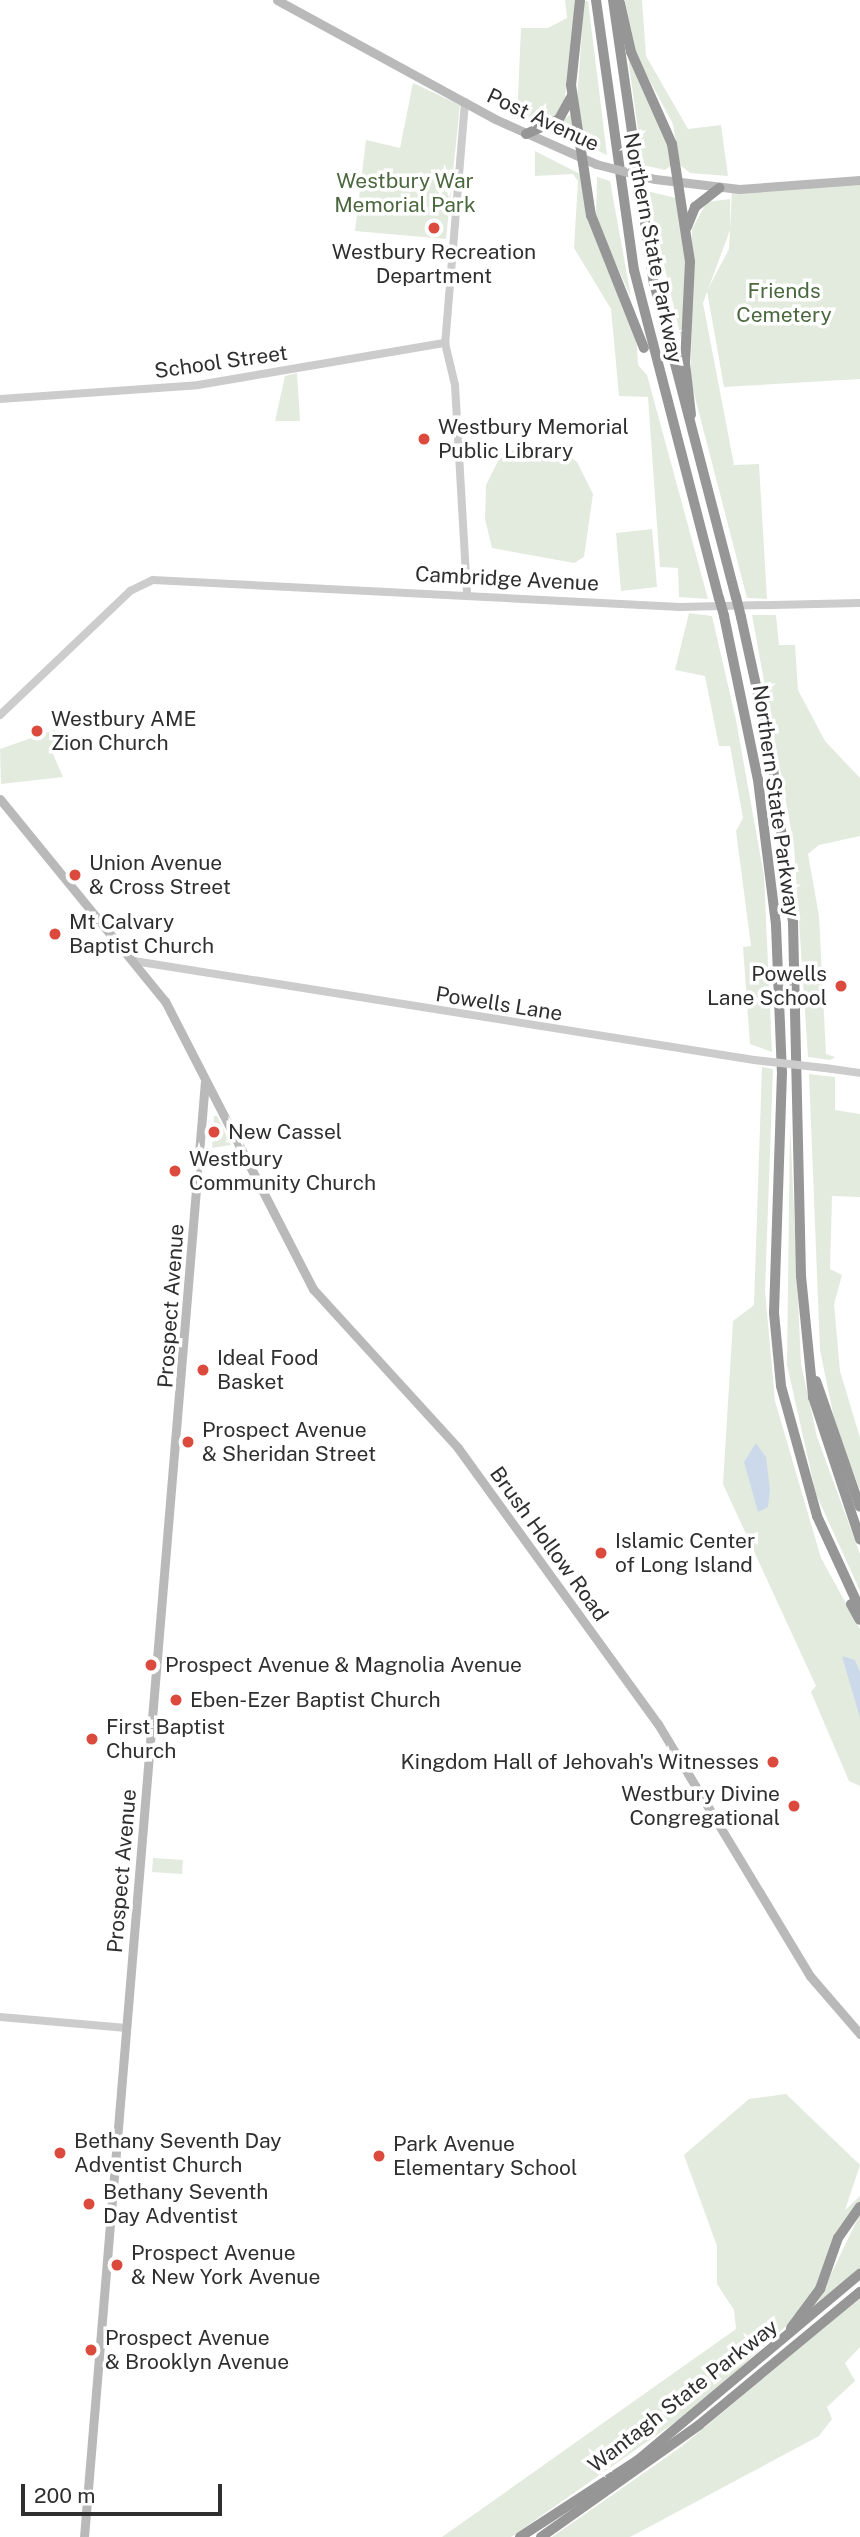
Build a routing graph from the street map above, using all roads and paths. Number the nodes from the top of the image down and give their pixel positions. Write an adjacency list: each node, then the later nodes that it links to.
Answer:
1 (277, 0): 7 (main road, Post Avenue)
2 (580, 0): 6 (highway)
3 (596, 0): 15 (highway, Northern State Parkway)
4 (613, 0): 17 (highway, Northern State Parkway)
5 (620, 0): 11 (highway)
6 (572, 93): 8 (highway); 9 (highway)
7 (465, 102): 8 (main road, Post Avenue); 14 (street)
8 (526, 134): 9 (main road, Post Avenue)
9 (582, 159): 11 (main road, Post Avenue, bridge); 15 (highway)
10 (860, 180): 12 (main road, Post Avenue)
11 (678, 184): 12 (main road, Post Avenue); 13 (highway)
12 (719, 188): 13 (highway)
13 (686, 230): 17 (highway)
14 (445, 343): 16 (street, School Street); 18 (street)
15 (661, 389): 26 (highway, Northern State Parkway, bridge)
16 (0, 399)
17 (695, 447): 25 (highway, Northern State Parkway, bridge)
18 (467, 594): 19 (street, Cambridge Avenue); 20 (street, Cambridge Avenue)
19 (860, 603)
20 (0, 715)
21 (0, 799): 22 (main road, Brush Hollow Road)
22 (134, 961): 23 (street, Powells Lane, bridge); 24 (main road, Brush Hollow Road)
23 (860, 1073)
24 (205, 1082): 32 (main road, Prospect Avenue); 33 (main road, Brush Hollow Road)
25 (807, 1348): 27 (highway); 28 (highway, Northern State Parkway)
26 (790, 1434): 29 (highway, Northern State Parkway); 30 (highway)
27 (860, 1507)
28 (860, 1539)
29 (860, 1609)
30 (860, 1620)
31 (0, 2017): 32 (street)
32 (127, 2028): 38 (main road, Prospect Avenue)
33 (860, 2034)
34 (860, 2207): 37 (highway)
35 (860, 2274): 37 (highway, Wantagh State Parkway)
36 (860, 2292): 40 (highway, Wantagh State Parkway)
37 (727, 2390): 39 (highway, Wantagh State Parkway)
38 (85, 2537)
39 (520, 2537)
40 (541, 2537)

